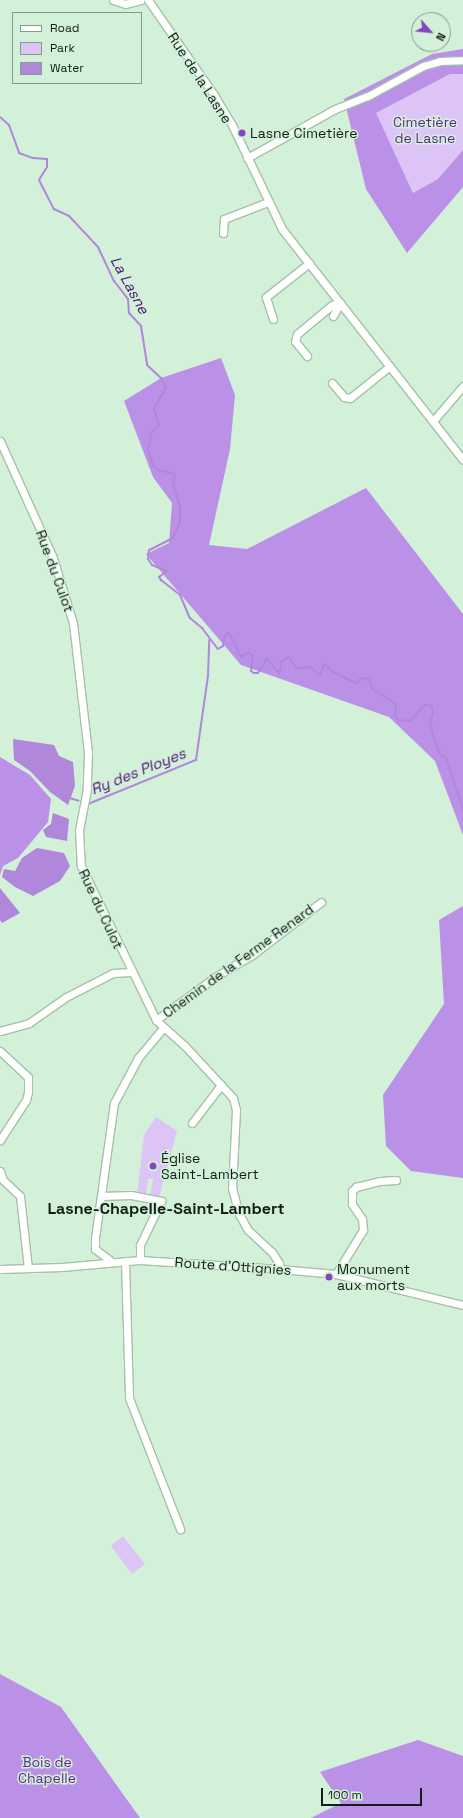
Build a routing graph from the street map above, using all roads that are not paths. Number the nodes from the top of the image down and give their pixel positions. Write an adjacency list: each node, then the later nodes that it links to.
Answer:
1 (113, 0): 2 (street)
2 (141, 0)
3 (148, 0): 5 (street, Rue de la Lasne)
4 (463, 60): 5 (street)
5 (247, 158): 6 (street, Rue de la Lasne)
6 (268, 202): 7 (street); 8 (street, Rue de la Lasne)
7 (223, 233)
8 (309, 263): 9 (street, Rue de la Lasne); 11 (street)
9 (340, 303): 10 (street); 12 (street); 13 (street, Rue de la Lasne)
10 (333, 316)
11 (273, 319)
12 (307, 356)
13 (390, 366): 14 (street); 16 (street, Rue de la Lasne)
14 (332, 383)
15 (463, 386): 16 (street)
16 (433, 421): 18 (street, Rue de la Lasne)
17 (0, 441): 20 (street, Rue du Culot)
18 (463, 460)
19 (321, 902): 21 (street, Chemin de la Ferme Renard)
20 (131, 972): 21 (street, Rue du Culot); 23 (street)
21 (156, 1020): 22 (street, Rue du Culot)
22 (163, 1028): 25 (street, Rue du Culot); 30 (street)
23 (0, 1031)
24 (0, 1051): 27 (street)
25 (221, 1085): 26 (street); 38 (street, Rue du Culot)
26 (192, 1123)
27 (0, 1140)
28 (0, 1171): 36 (street)
29 (396, 1180): 39 (street)
30 (101, 1196): 31 (street); 32 (street)
31 (95, 1249): 33 (street); 35 (street)
32 (140, 1260): 34 (street, Route d'Ottignies); 38 (street, Route d'Ottignies)
33 (111, 1261): 34 (street, Route d'Ottignies); 35 (street, Route d'Ottignies)
34 (125, 1261): 41 (street)
35 (94, 1264): 36 (street, Route d'Ottignies)
36 (28, 1268): 37 (street, Route d'Ottignies)
37 (0, 1269)
38 (280, 1269): 39 (street, Route d'Ottignies)
39 (336, 1274): 40 (street, Route d'Ottignies)
40 (463, 1306)
41 (180, 1529)

